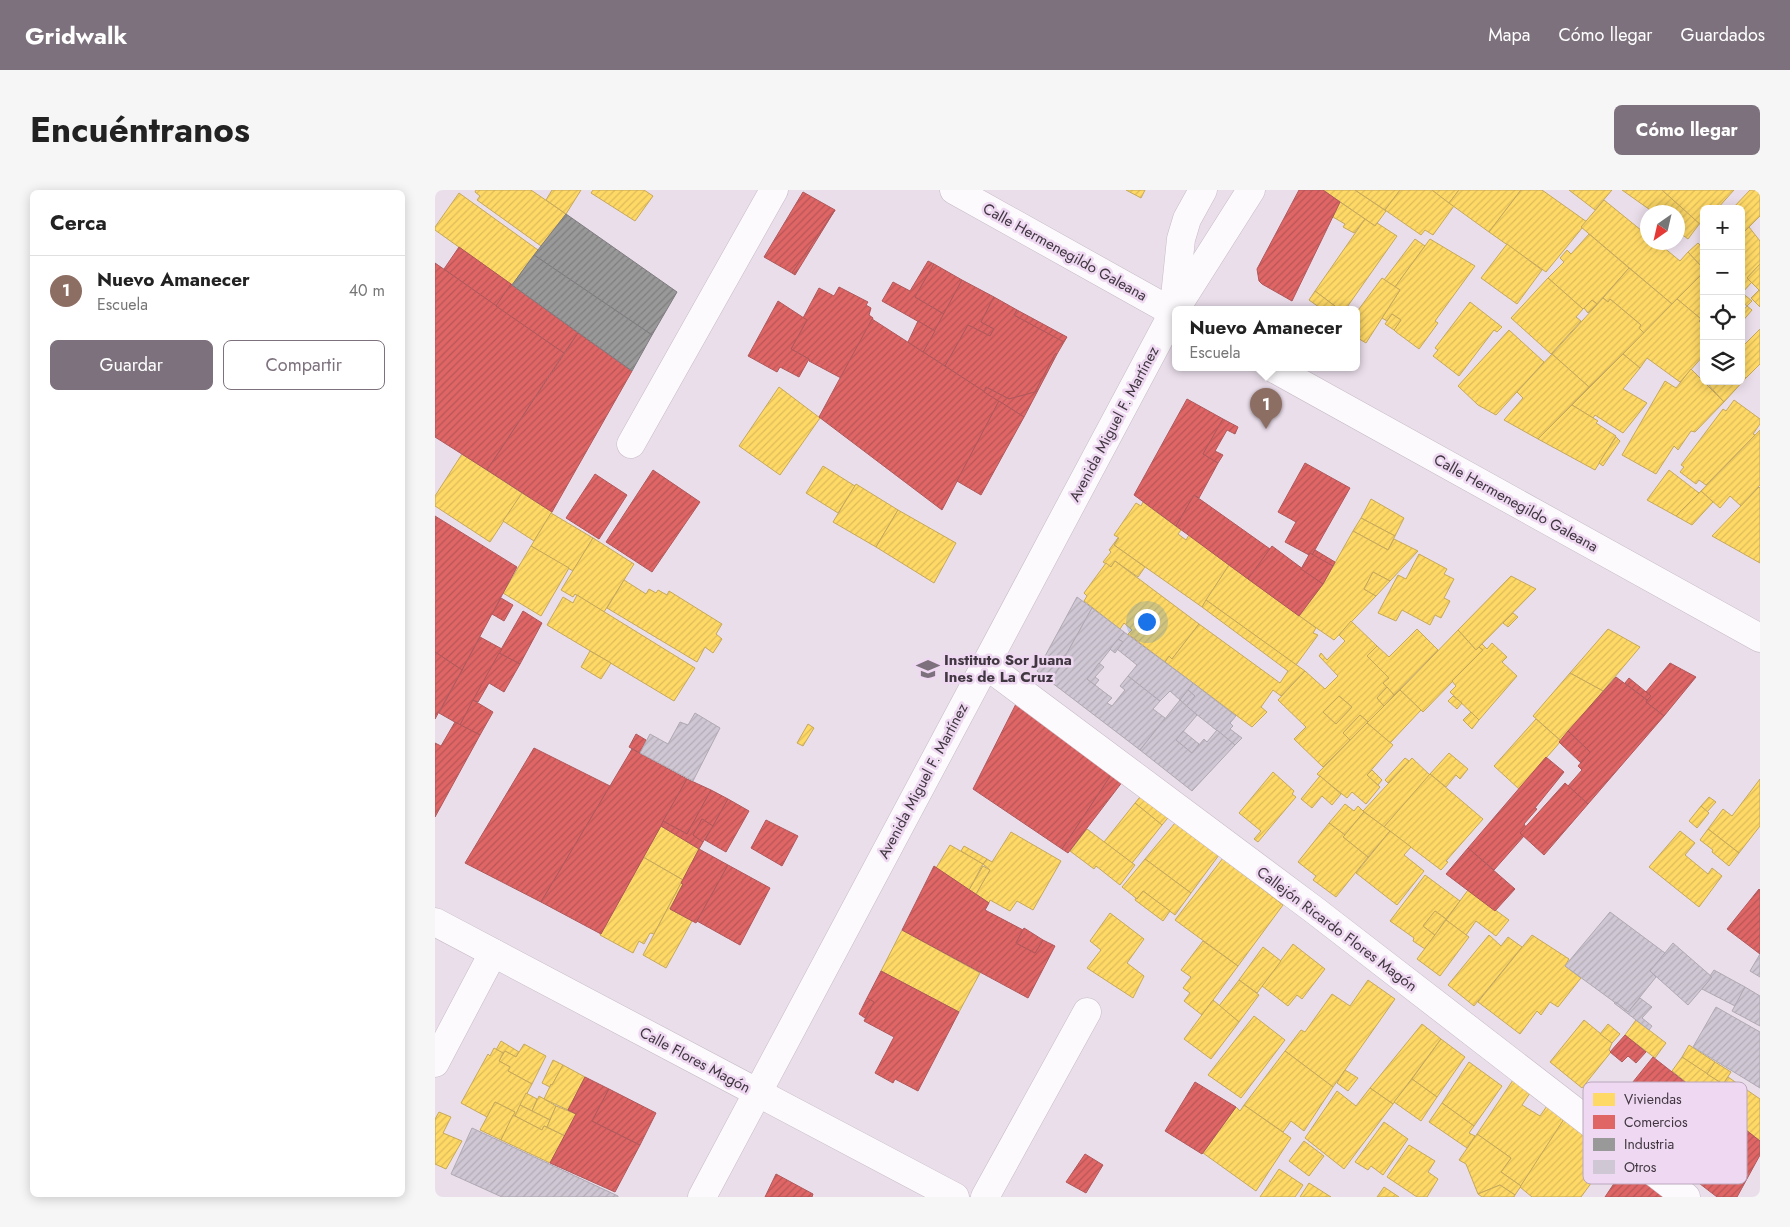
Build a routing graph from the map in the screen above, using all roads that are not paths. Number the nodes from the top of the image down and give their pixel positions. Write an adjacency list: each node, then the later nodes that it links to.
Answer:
1 (774, 190): 10 (street)
2 (954, 190): 7 (street, Calle Hermenegildo Galeana)
3 (1203, 190): 5 (street, Avenida Miguel F. Martínez)
4 (1251, 190): 6 (street, Avenida Miguel F. Martínez)
5 (1176, 306)
6 (1179, 306)
7 (1172, 311)
8 (1172, 319): 12 (street, Avenida Miguel F. Martínez)
9 (1278, 371): 11 (street, Calle Hermenegildo Galeana)
10 (631, 444)
11 (1760, 638)
12 (986, 665): 17 (street, Avenida Miguel F. Martínez); 18 (street, Callejón Ricardo Flores Magón)
13 (435, 922): 14 (street, Calle Flores Magón)
14 (493, 953): 16 (street); 17 (street, Calle Flores Magón)
15 (1087, 1012): 22 (street)
16 (435, 1063)
17 (757, 1093): 20 (street, Avenida Miguel F. Martínez); 21 (street, Calle Flores Magón)
18 (1583, 1117)
19 (1669, 1184): 23 (street, Callejón Ricardo Flores Magón)
20 (702, 1197)
21 (955, 1197)
22 (985, 1197)
23 (1686, 1197)

